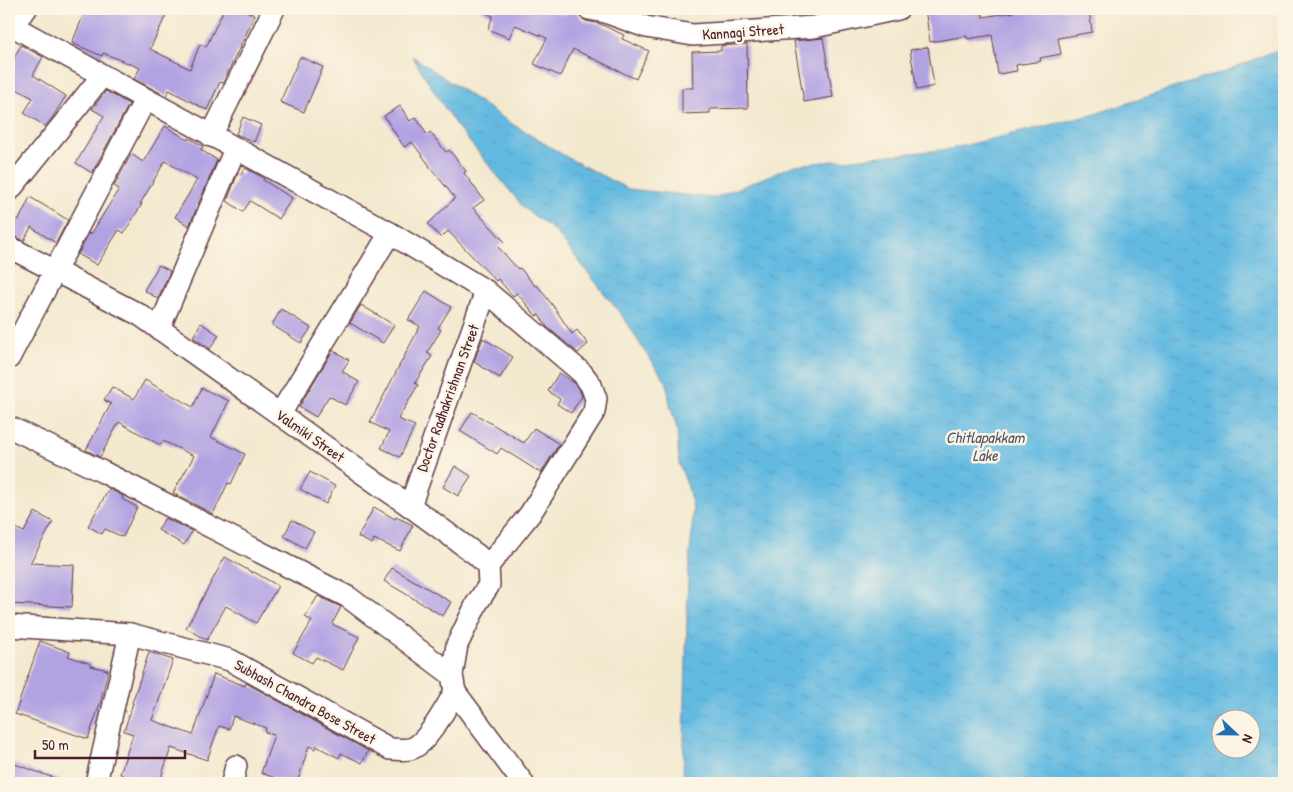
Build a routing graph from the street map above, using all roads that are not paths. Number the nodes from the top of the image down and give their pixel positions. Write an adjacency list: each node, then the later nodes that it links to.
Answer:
1 (26, 9): 5 (street)
2 (274, 9): 8 (street)
3 (898, 9): 4 (street, Kannagi Street)
4 (601, 10)
5 (9, 25): 6 (street)
6 (102, 76): 7 (street); 10 (street)
7 (145, 100): 8 (street); 13 (street)
8 (211, 136): 9 (street)
9 (236, 149): 11 (street); 15 (street)
10 (9, 191)
11 (390, 234): 14 (street); 17 (street)
12 (9, 247): 13 (street, Valmiki Street)
13 (55, 271): 15 (street, Valmiki Street); 16 (street)
14 (486, 291): 19 (street, Doctor Radhakrishnan Street); 20 (street)
15 (159, 329): 17 (street, Valmiki Street)
16 (9, 358)
17 (280, 414): 19 (street, Valmiki Street)
18 (9, 427): 23 (street)
19 (410, 506): 20 (street, Valmiki Street)
20 (488, 566): 23 (street)
21 (9, 626): 22 (street, Subhash Chandra Bose Street)
22 (130, 634): 23 (street, Subhash Chandra Bose Street); 24 (street)
23 (454, 684): 25 (street)
24 (96, 783)
25 (523, 783)

